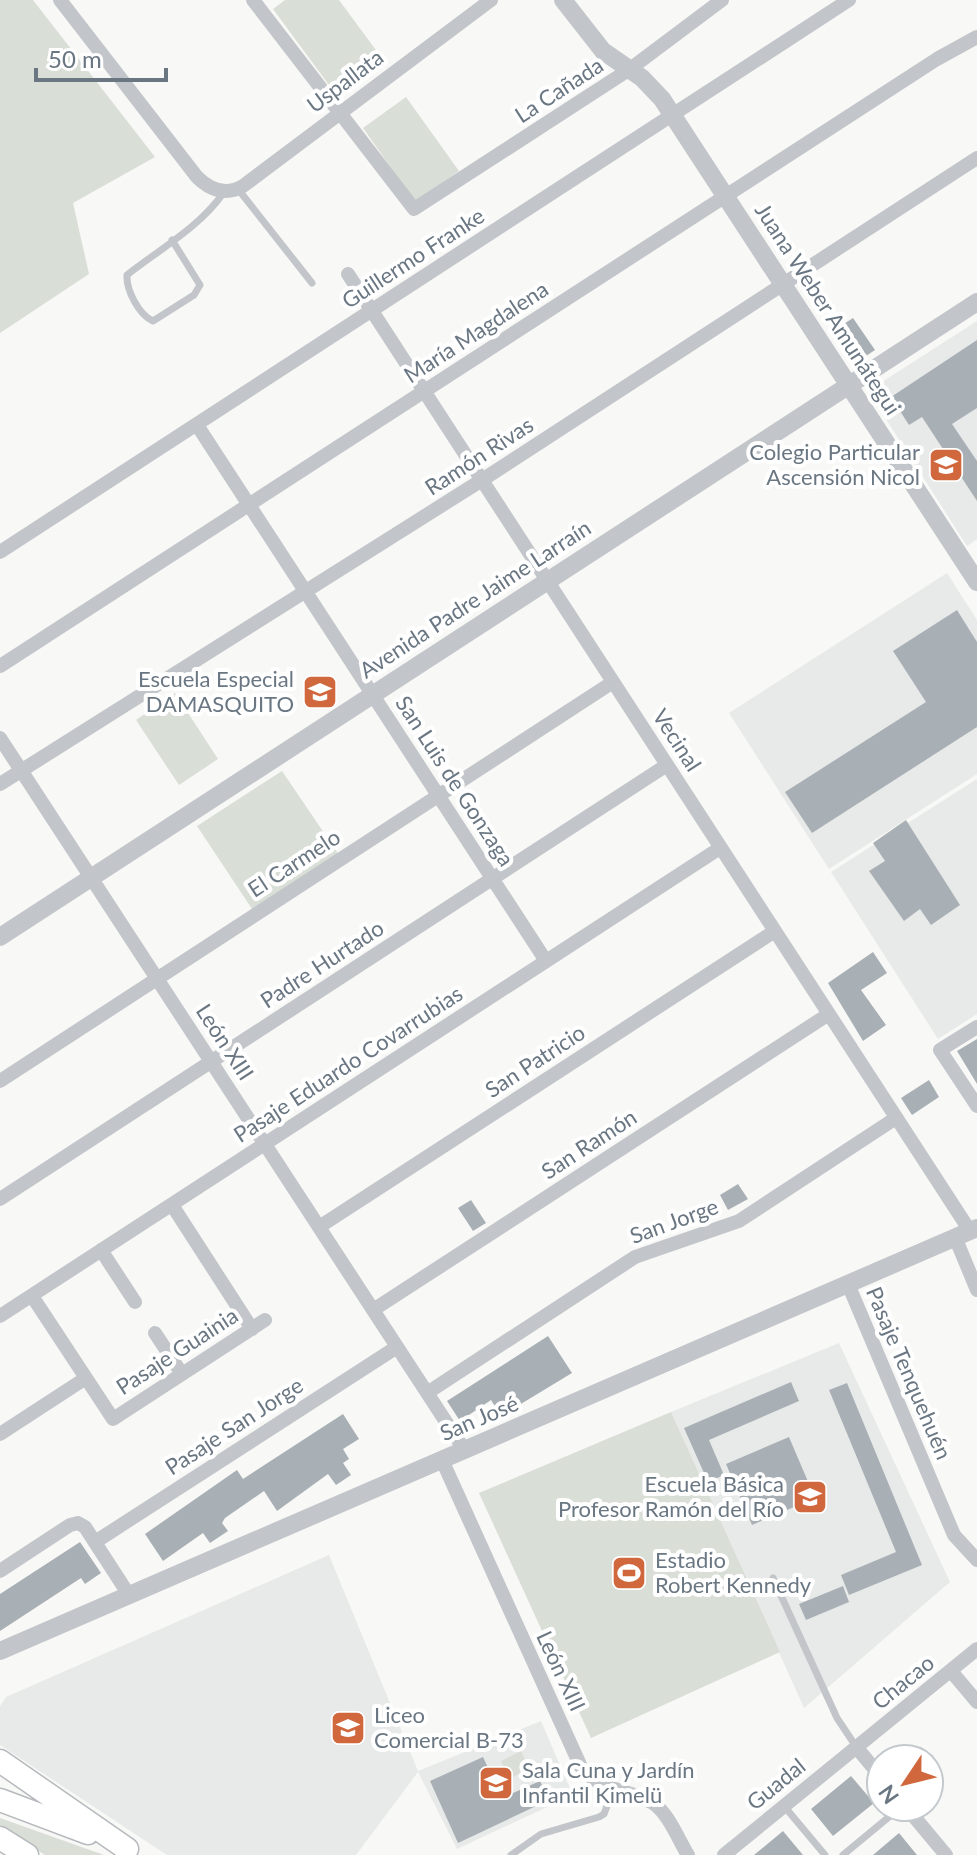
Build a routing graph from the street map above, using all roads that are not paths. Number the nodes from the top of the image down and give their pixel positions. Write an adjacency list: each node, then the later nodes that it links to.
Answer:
1 (60, 0): 12 (street)
2 (491, 0): 9 (street, Uspallata)
3 (563, 0): 8 (street, Juana Weber Amunátegui)
4 (722, 0): 8 (street, La Cañada)
5 (849, 0): 10 (street, Guillermo Franke)
6 (256, 1): 9 (street)
7 (977, 37): 13 (street, María Magdalena)
8 (630, 69): 9 (street, La Cañada); 10 (street, Juana Weber Amunátegui)
9 (339, 112): 12 (street, Uspallata)
10 (672, 115): 13 (street, Juana Weber Amunátegui); 19 (street, Guillermo Franke)
11 (977, 158): 17 (street, Ramón Rivas)
12 (231, 190): 14 (lane); 16 (lane)
13 (725, 196): 17 (street, Juana Weber Amunátegui); 21 (street, María Magdalena)
14 (172, 240): 14 (lane)
15 (348, 274): 19 (street, Vecinal)
16 (312, 283)
17 (783, 284): 20 (street, Juana Weber Amunátegui); 23 (street, Ramón Rivas)
18 (977, 302): 20 (street, Avenida Padre Jaime Larraín)
19 (372, 311): 21 (street, Vecinal); 22 (street, Guillermo Franke)
20 (848, 385): 26 (street, Avenida Padre Jaime Larraín); 27 (street, Juana Weber Amunátegui)
21 (424, 391): 23 (street, Vecinal); 24 (street, María Magdalena)
22 (197, 425): 24 (street, San Luis de Gonzaga); 25 (street, Guillermo Franke)
23 (482, 480): 26 (street, Vecinal); 28 (street, Ramón Rivas)
24 (249, 505): 28 (street, San Luis de Gonzaga); 29 (street, María Magdalena)
25 (0, 552)
26 (547, 581): 30 (street, Vecinal); 31 (street, Avenida Padre Jaime Larraín)
27 (977, 582)
28 (305, 592): 31 (street, San Luis de Gonzaga); 34 (street, Ramón Rivas)
29 (0, 666)
30 (613, 682): 33 (street, Vecinal); 36 (street, El Carmelo)
31 (372, 694): 36 (street, San Luis de Gonzaga); 38 (street, Avenida Padre Jaime Larraín)
32 (0, 738): 34 (street, León XIII)
33 (667, 765): 37 (street, Vecinal); 39 (street, Padre Hurtado)
34 (21, 770): 35 (street, Ramón Rivas); 38 (street, León XIII)
35 (0, 784)
36 (438, 796): 39 (street, San Luis de Gonzaga); 43 (street, El Carmelo)
37 (720, 848): 40 (street, Vecinal); 42 (street, Pasaje Eduardo Covarrubias)
38 (91, 877): 41 (street, Avenida Padre Jaime Larraín); 43 (street, León XIII)
39 (493, 879): 42 (street, San Luis de Gonzaga); 46 (street, Padre Hurtado)
40 (775, 931): 44 (street, Vecinal); 53 (street, San Patricio)
41 (0, 937)
42 (546, 961): 50 (street, Pasaje Eduardo Covarrubias)
43 (157, 979): 46 (street, León XIII); 47 (street, El Carmelo)
44 (829, 1014): 49 (street, Vecinal); 60 (street, San Ramón)
45 (977, 1027): 48 (street)
46 (211, 1062): 50 (street, León XIII); 51 (street, Padre Hurtado)
47 (0, 1081)
48 (977, 1106)
49 (896, 1118): 54 (street, Vecinal); 68 (street, San Jorge)
50 (265, 1144): 52 (street, Pasaje Eduardo Covarrubias); 53 (street, León XIII)
51 (0, 1199)
52 (172, 1205): 55 (street, Pasaje Eduardo Covarrubias); 63 (street)
53 (319, 1227): 60 (street, León XIII)
54 (967, 1232): 56 (street, San José); 57 (street, Vecinal)
55 (101, 1250): 58 (street, Pasaje Eduardo Covarrubias); 59 (street)
56 (848, 1284): 70 (street, San José); 73 (street, Pasaje Tenquehuén)
57 (977, 1290)
58 (32, 1296): 61 (street, Pasaje Eduardo Covarrubias); 67 (street)
59 (135, 1302)
60 (373, 1310): 65 (street, León XIII)
61 (0, 1316)
62 (265, 1320): 63 (street, Pasaje Guainia)
63 (252, 1329): 66 (street, Pasaje Guainia)
64 (155, 1333): 66 (street)
65 (397, 1347): 68 (street, León XIII); 72 (street, Pasaje San Jorge)
66 (182, 1374): 67 (street, Pasaje Guainia)
67 (86, 1378): 69 (street)
68 (427, 1393): 70 (street, León XIII)
69 (0, 1434)
70 (465, 1451): 71 (street, San José)
71 (442, 1460): 76 (street, San José); 85 (street, León XIII)
72 (95, 1542): 74 (street); 76 (street)
73 (973, 1554)
74 (0, 1571)
75 (773, 1578): 81 (lane)
76 (129, 1595): 78 (street, San José)
77 (977, 1649): 79 (street, Chacao)
78 (0, 1651)
79 (951, 1671): 80 (street); 81 (street, Chacao)
80 (977, 1702)
81 (857, 1748): 82 (street); 87 (street, Guadal)
82 (865, 1758)
83 (0, 1761): 84 (main road)
84 (33, 1783): 86 (lane); 91 (main road)
85 (613, 1790): 93 (lane); 94 (street, León XIII)
86 (10, 1804): 91 (main road)
87 (784, 1806): 95 (street, Guadal); 96 (lane)
88 (884, 1823): 97 (lane)
89 (918, 1823): 98 (street)
90 (0, 1838): 92 (main road)
91 (132, 1852)
92 (16, 1853)
93 (511, 1855)
94 (688, 1855)
95 (724, 1855)
96 (825, 1855)
97 (843, 1855)
98 (946, 1855)

